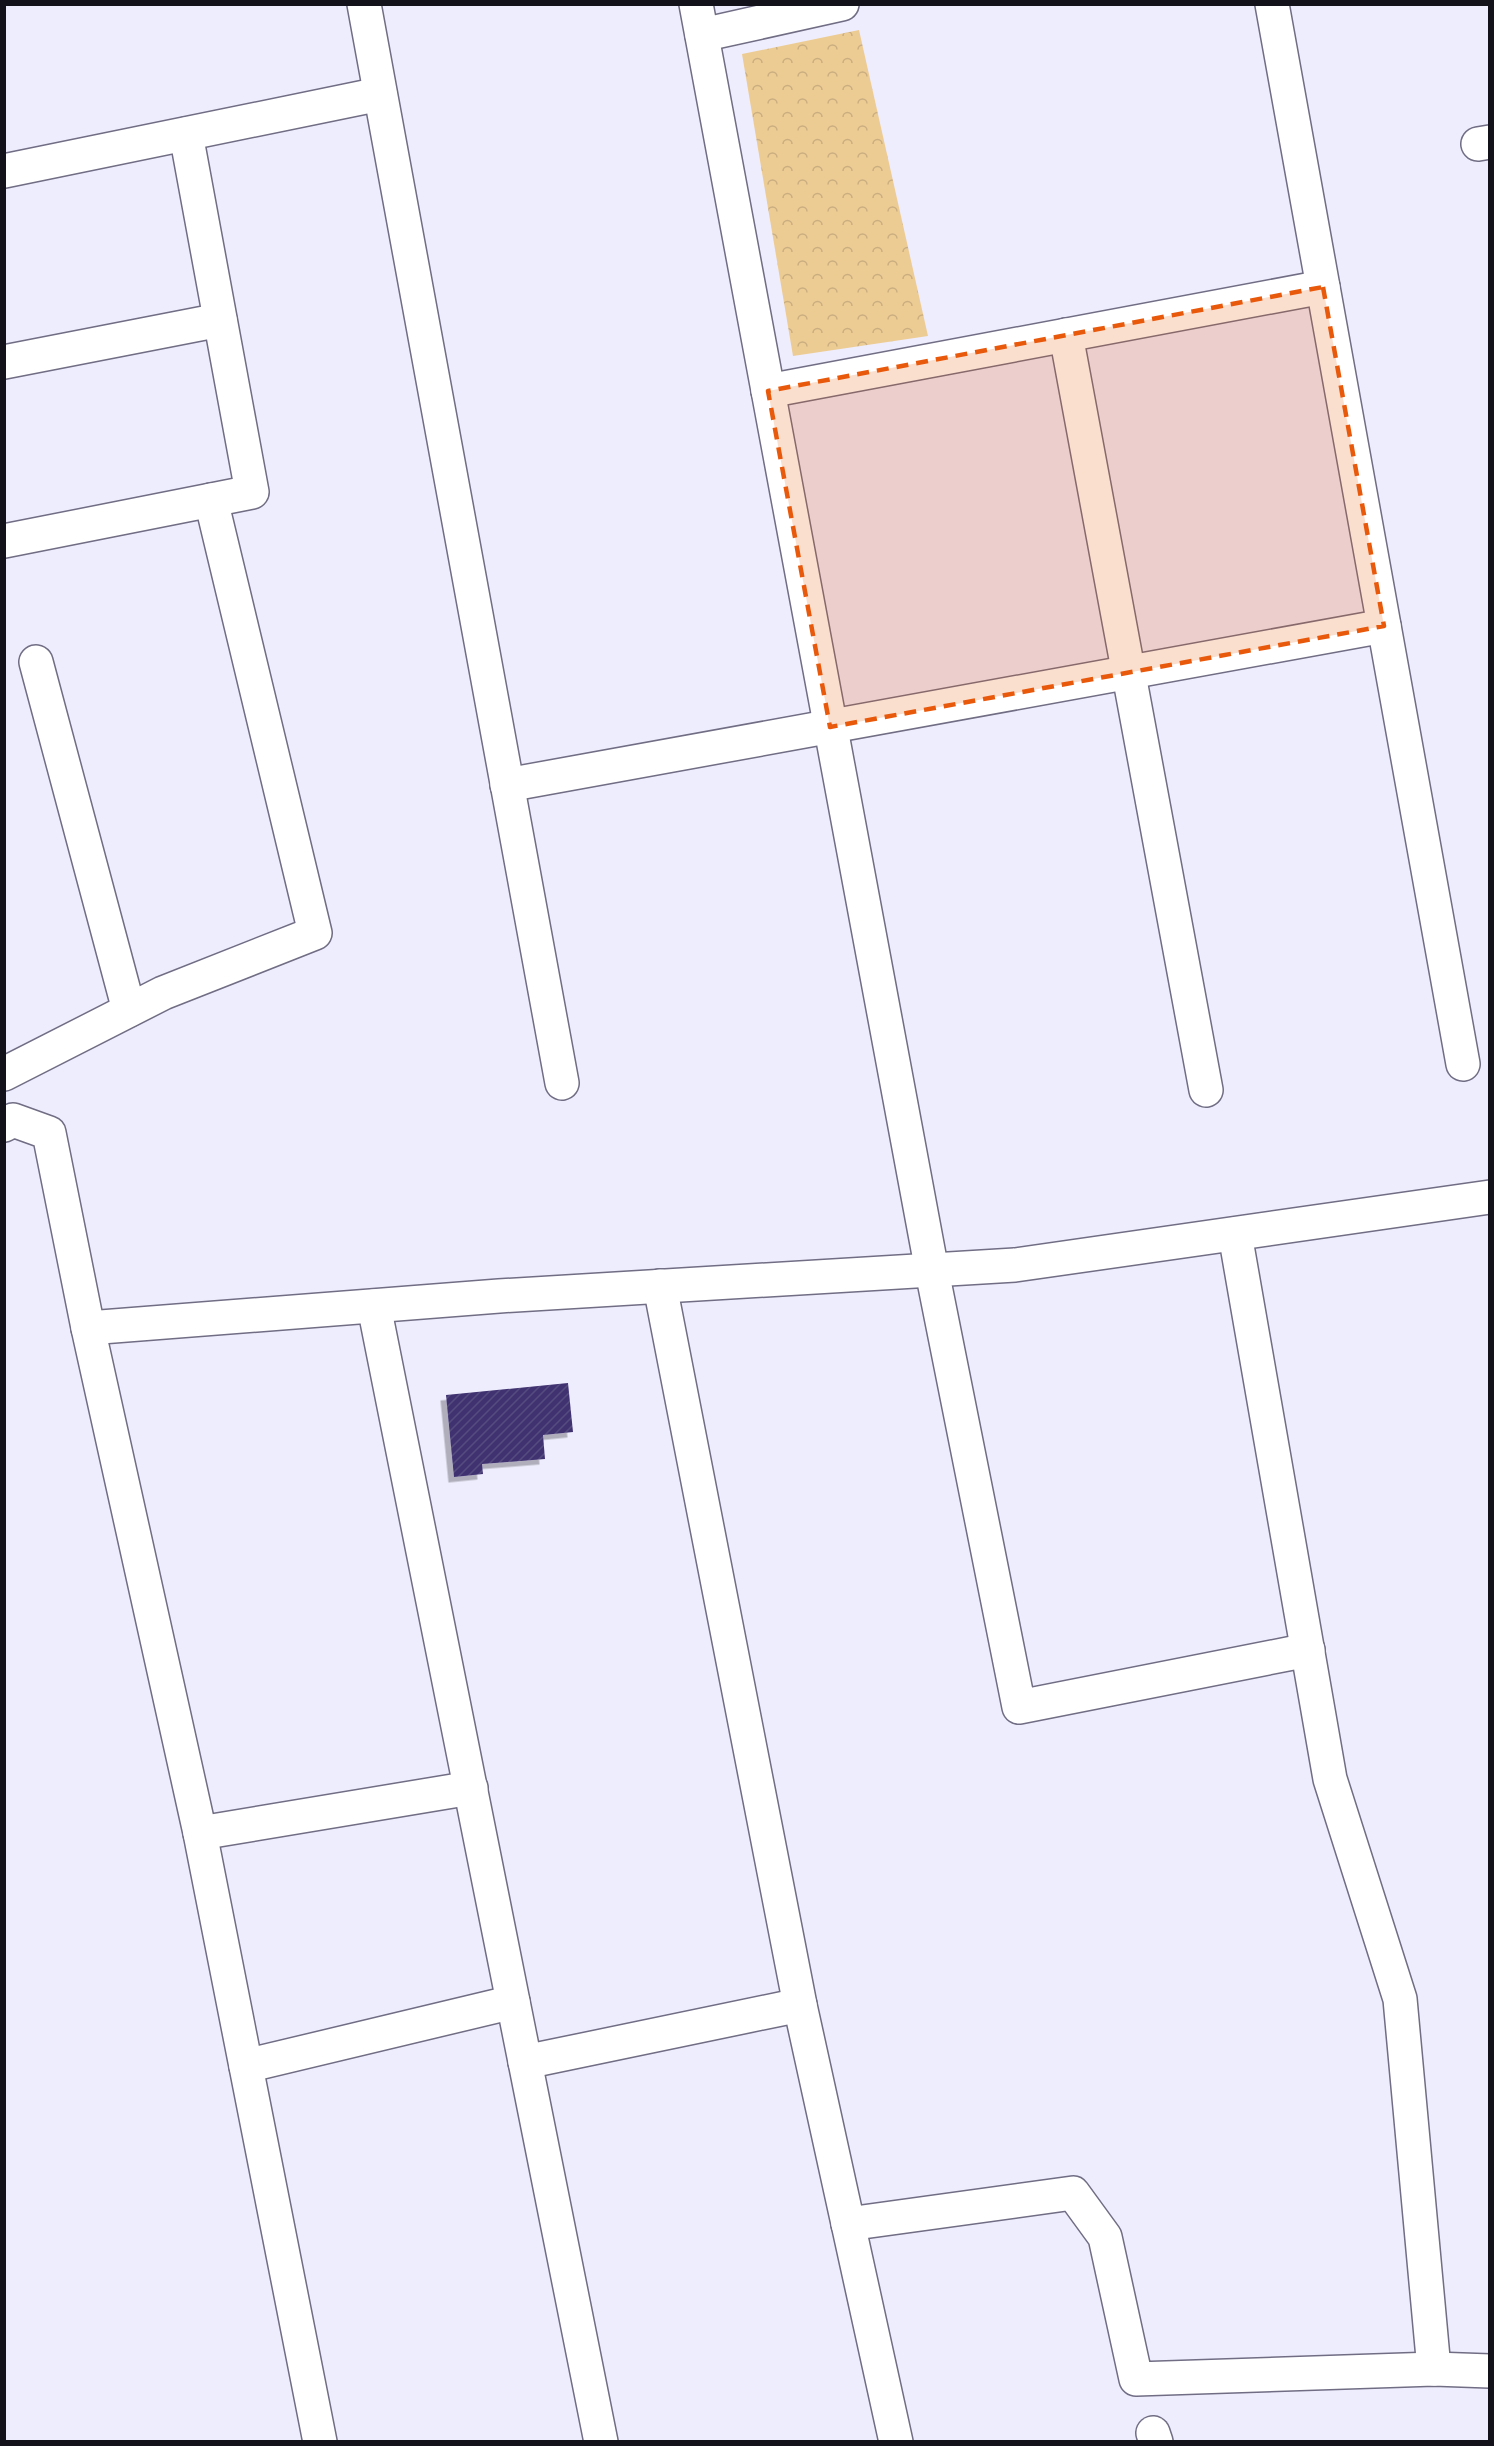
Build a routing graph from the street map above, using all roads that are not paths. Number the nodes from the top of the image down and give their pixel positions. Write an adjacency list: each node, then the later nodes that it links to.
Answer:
1 (364, 4): 5 (street)
2 (842, 4): 4 (street)
3 (1272, 4): 8 (street)
4 (699, 20): 12 (street)
5 (380, 94): 6 (street); 19 (street)
6 (186, 134): 7 (street); 9 (street)
7 (4, 171)
8 (1323, 287): 10 (street); 15 (street)
9 (220, 320): 11 (street); 13 (street)
10 (1066, 335): 12 (street); 17 (street)
11 (4, 362)
12 (768, 391): 18 (street)
13 (211, 500): 14 (street); 20 (street)
14 (4, 541)
15 (1384, 626): 17 (street); 21 (street)
16 (36, 662): 20 (street)
17 (1129, 673): 18 (street); 24 (street)
18 (830, 727): 19 (street); 28 (street)
19 (507, 785): 23 (street)
20 (129, 1010): 22 (street)
21 (1463, 1064)
22 (4, 1074)
23 (562, 1083)
24 (1206, 1090)
25 (4, 1125): 31 (street)
26 (1490, 1197): 27 (street)
27 (1234, 1234): 28 (street); 32 (street)
28 (932, 1270): 29 (street); 32 (street)
29 (660, 1286): 30 (street); 36 (street)
30 (374, 1306): 31 (street); 33 (street)
31 (88, 1328): 34 (street)
32 (1308, 1650): 40 (street)
33 (471, 1788): 34 (street); 35 (street)
34 (200, 1833): 38 (street)
35 (513, 2001): 37 (street); 38 (street)
36 (800, 2005): 37 (street); 39 (street)
37 (525, 2062): 43 (street)
38 (246, 2066): 42 (street)
39 (848, 2224): 40 (street); 44 (street)
40 (1434, 2369): 41 (street)
41 (1490, 2371)
42 (320, 2442)
43 (601, 2442)
44 (896, 2442)

